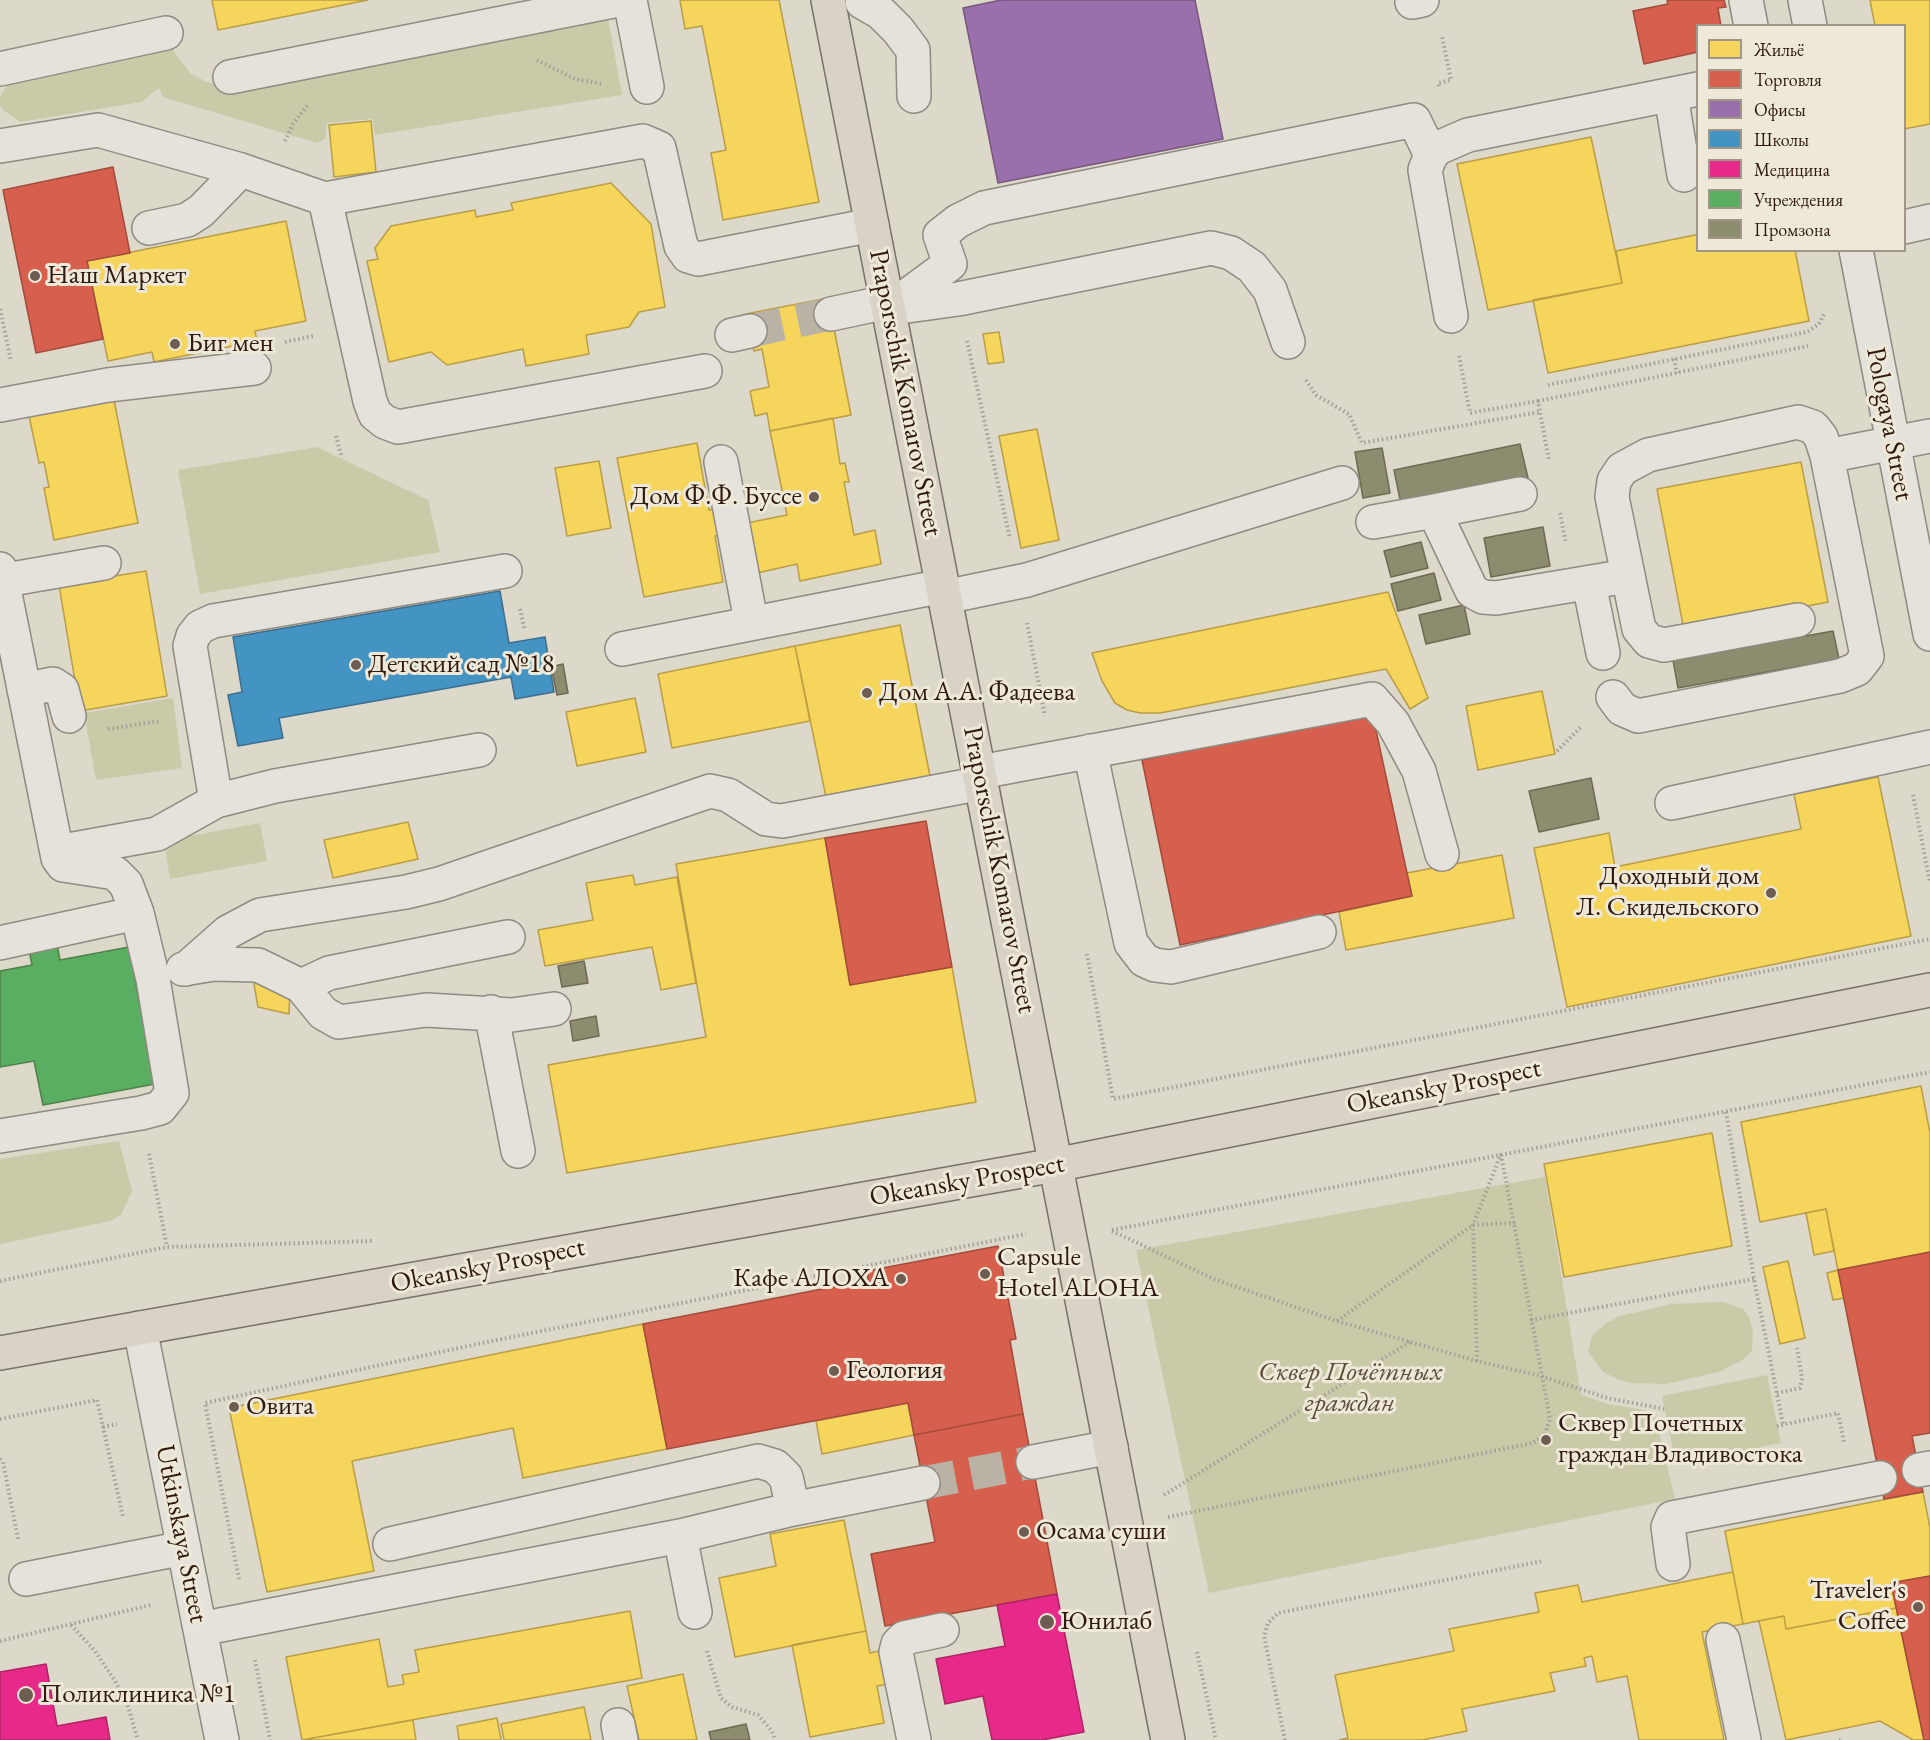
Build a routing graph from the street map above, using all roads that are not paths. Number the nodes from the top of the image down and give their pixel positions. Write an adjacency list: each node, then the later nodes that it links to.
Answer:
1 (618, 0): 11 (street)
2 (630, 0): 12 (street)
3 (1746, 0): 7 (street)
4 (1805, 0): 8 (street)
5 (863, 1): 6 (street); 14 (street)
6 (829, 4): 21 (main road, Praporschik Komarov Street)
7 (1751, 24)
8 (1810, 24)
9 (166, 33): 10 (street)
10 (0, 69)
11 (230, 77)
12 (647, 87)
13 (1684, 92): 16 (street); 18 (street)
14 (914, 96)
15 (0, 146): 17 (street)
16 (1431, 154): 25 (street); 27 (street)
17 (241, 170): 19 (street); 23 (street)
18 (1684, 175)
19 (325, 199): 21 (street); 30 (street)
20 (1930, 222): 22 (street)
21 (872, 225): 25 (main road, Praporschik Komarov Street)
22 (1906, 226)
23 (149, 228)
24 (1856, 252): 33 (street, Pologaya Street)
25 (888, 306): 26 (street); 28 (street); 45 (main road, Praporschik Komarov Street)
26 (831, 314)
27 (1451, 316)
28 (1288, 342)
29 (254, 368): 31 (street)
30 (705, 371)
31 (0, 405)
32 (1930, 436): 33 (street)
33 (1893, 444): 34 (street); 48 (street, Pologaya Street)
34 (1827, 456): 43 (street); 52 (street)
35 (721, 462): 47 (street)
36 (1342, 483): 45 (street)
37 (1520, 494): 38 (street)
38 (1434, 511): 39 (street); 44 (street)
39 (1373, 522)
40 (103, 555): 42 (street)
41 (505, 571): 58 (street)
42 (1, 573): 51 (street)
43 (1627, 576): 44 (street); 46 (street)
44 (1589, 583): 50 (street)
45 (944, 592): 47 (street); 57 (main road, Praporschik Komarov Street)
46 (1798, 620)
47 (751, 621): 49 (street)
48 (1930, 634)
49 (622, 648)
50 (1603, 653)
51 (24, 690): 53 (street); 61 (street)
52 (1613, 697)
53 (69, 716)
54 (1930, 747): 59 (street)
55 (479, 750): 58 (street)
56 (1090, 751): 57 (street); 60 (street); 63 (street)
57 (981, 778): 66 (street); 74 (main road, Praporschik Komarov Street)
58 (216, 801): 61 (street)
59 (1672, 803)
60 (1442, 854)
61 (57, 855): 62 (street)
62 (137, 913): 65 (street); 67 (street)
63 (1319, 932)
64 (508, 937): 68 (street)
65 (0, 943)
66 (186, 969): 67 (street); 68 (street)
67 (153, 979): 72 (street)
68 (301, 986): 71 (street)
69 (1930, 990): 74 (main road, Okeansky Prospect)
70 (554, 1009): 71 (street)
71 (490, 1012): 73 (street)
72 (0, 1136)
73 (518, 1151)
74 (1055, 1165): 75 (main road, Okeansky Prospect); 77 (main road, Praporschik Komarov Street)
75 (140, 1329): 76 (main road, Okeansky Prospect); 84 (street, Utkinskaya Street)
76 (0, 1353)
77 (1111, 1448): 78 (street); 93 (main road, Praporschik Komarov Street)
78 (1033, 1462)
79 (1880, 1478): 85 (street)
80 (923, 1483): 81 (street)
81 (793, 1509): 82 (street); 83 (street)
82 (680, 1536): 87 (street); 88 (street)
83 (390, 1544)
84 (184, 1548): 86 (street); 88 (street, Utkinskaya Street)
85 (1673, 1564)
86 (26, 1579)
87 (696, 1612)
88 (200, 1629): 91 (street, Utkinskaya Street)
89 (942, 1630): 92 (street)
90 (1723, 1640): 94 (street)
91 (222, 1740)
92 (914, 1740)
93 (1168, 1740)
94 (1744, 1740)

